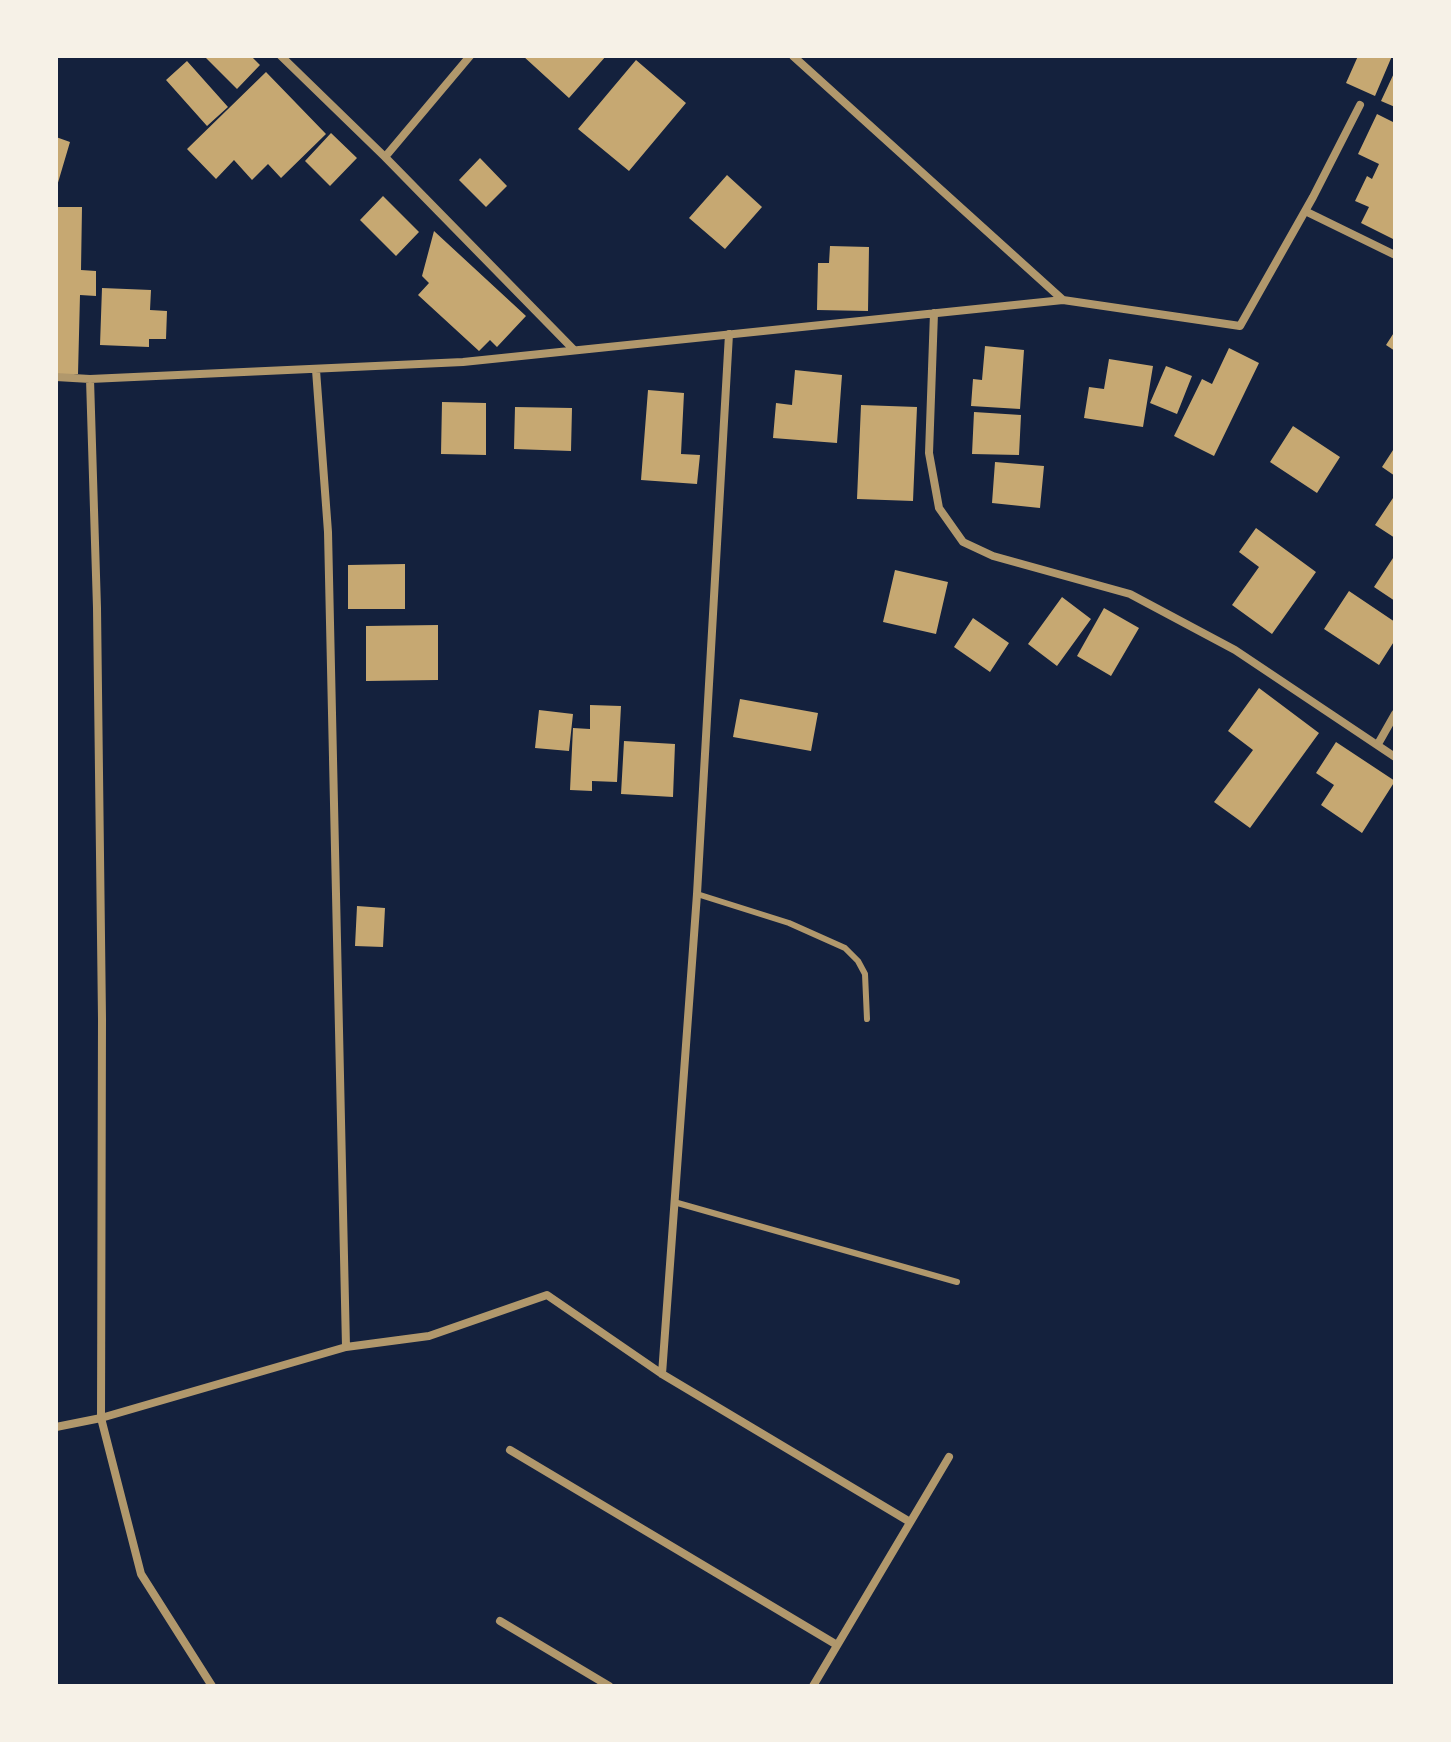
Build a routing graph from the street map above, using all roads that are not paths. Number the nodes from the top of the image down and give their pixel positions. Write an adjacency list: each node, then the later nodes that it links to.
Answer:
1 (281, 56): 5 (street)
2 (470, 56): 5 (street)
3 (793, 56): 8 (street)
4 (1360, 105): 6 (street)
5 (385, 157): 11 (street)
6 (1305, 211): 7 (street); 8 (street)
7 (1395, 255)
8 (1063, 300): 9 (street)
9 (934, 313): 10 (street); 16 (street)
10 (729, 334): 11 (street); 18 (street)
11 (574, 350): 12 (street)
12 (316, 370): 14 (street); 22 (street)
13 (56, 377): 14 (street)
14 (90, 379): 24 (street)
15 (1395, 714): 16 (street)
16 (1378, 744): 17 (street)
17 (1395, 757)
18 (697, 894): 19 (lane); 20 (street)
19 (867, 1019)
20 (674, 1202): 21 (lane); 23 (street)
21 (957, 1282)
22 (346, 1347): 23 (street); 24 (street)
23 (662, 1374): 28 (street)
24 (101, 1418): 25 (street); 31 (street)
25 (56, 1427)
26 (510, 1450): 30 (street)
27 (949, 1457): 28 (street)
28 (910, 1522): 30 (street)
29 (500, 1621): 32 (street)
30 (837, 1645): 33 (street)
31 (212, 1686)
32 (609, 1686)
33 (813, 1686)

